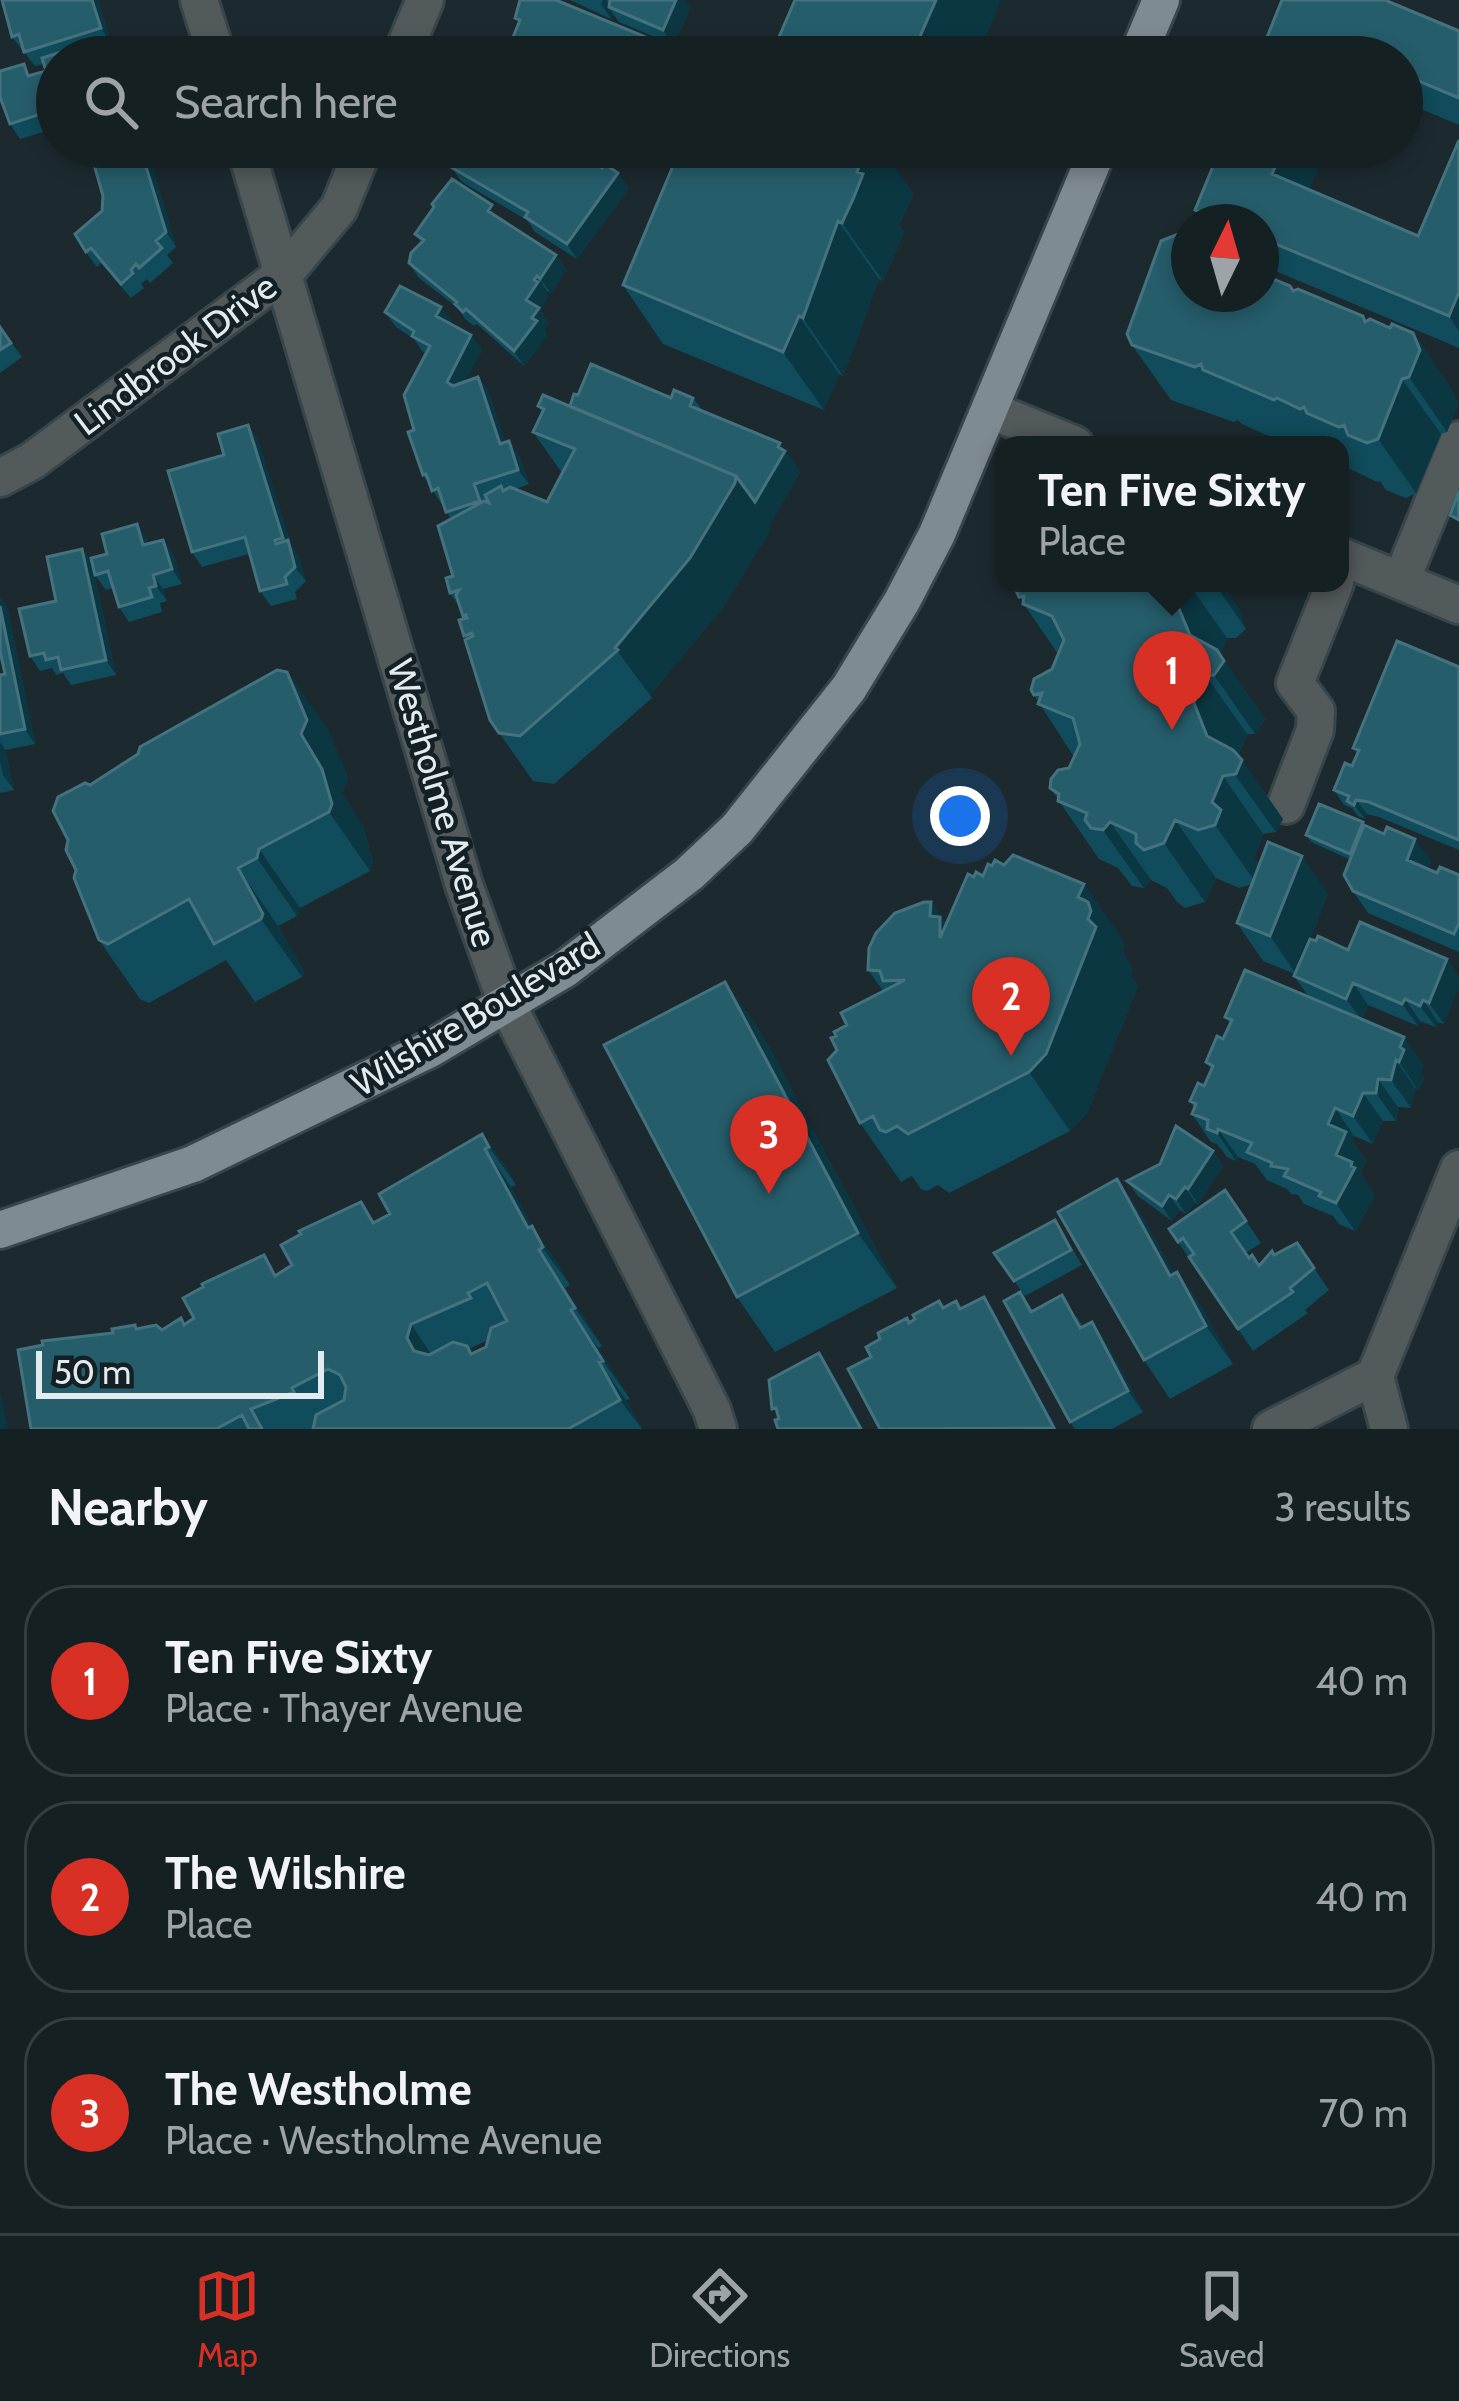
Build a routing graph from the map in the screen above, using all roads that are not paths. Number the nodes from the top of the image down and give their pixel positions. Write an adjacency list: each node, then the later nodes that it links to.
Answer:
1 (199, 0): 4 (street)
2 (425, 0): 5 (street)
3 (1161, 0): 6 (main road)
4 (210, 36)
5 (410, 36)
6 (1146, 36)
7 (252, 168): 10 (street, Westholme Avenue)
8 (355, 168): 10 (street, Lindbrook Drive)
9 (1090, 168): 11 (main road, Wilshire Boulevard)
10 (285, 273): 14 (street, Lindbrook Drive); 20 (street, Westholme Avenue)
11 (990, 410): 12 (street); 20 (main road, Wilshire Boulevard)
12 (1053, 436)
13 (1459, 440): 16 (street)
14 (0, 478)
15 (1349, 569): 16 (street)
16 (1401, 581): 18 (street)
17 (1330, 592): 19 (street)
18 (1459, 605)
19 (1286, 805)
20 (507, 1004): 22 (main road, Wilshire Boulevard); 24 (street, Westholme Avenue)
21 (1459, 1168): 23 (street)
22 (0, 1230)
23 (1376, 1376): 25 (street); 26 (street)
24 (718, 1429)
25 (1271, 1429)
26 (1389, 1429)

